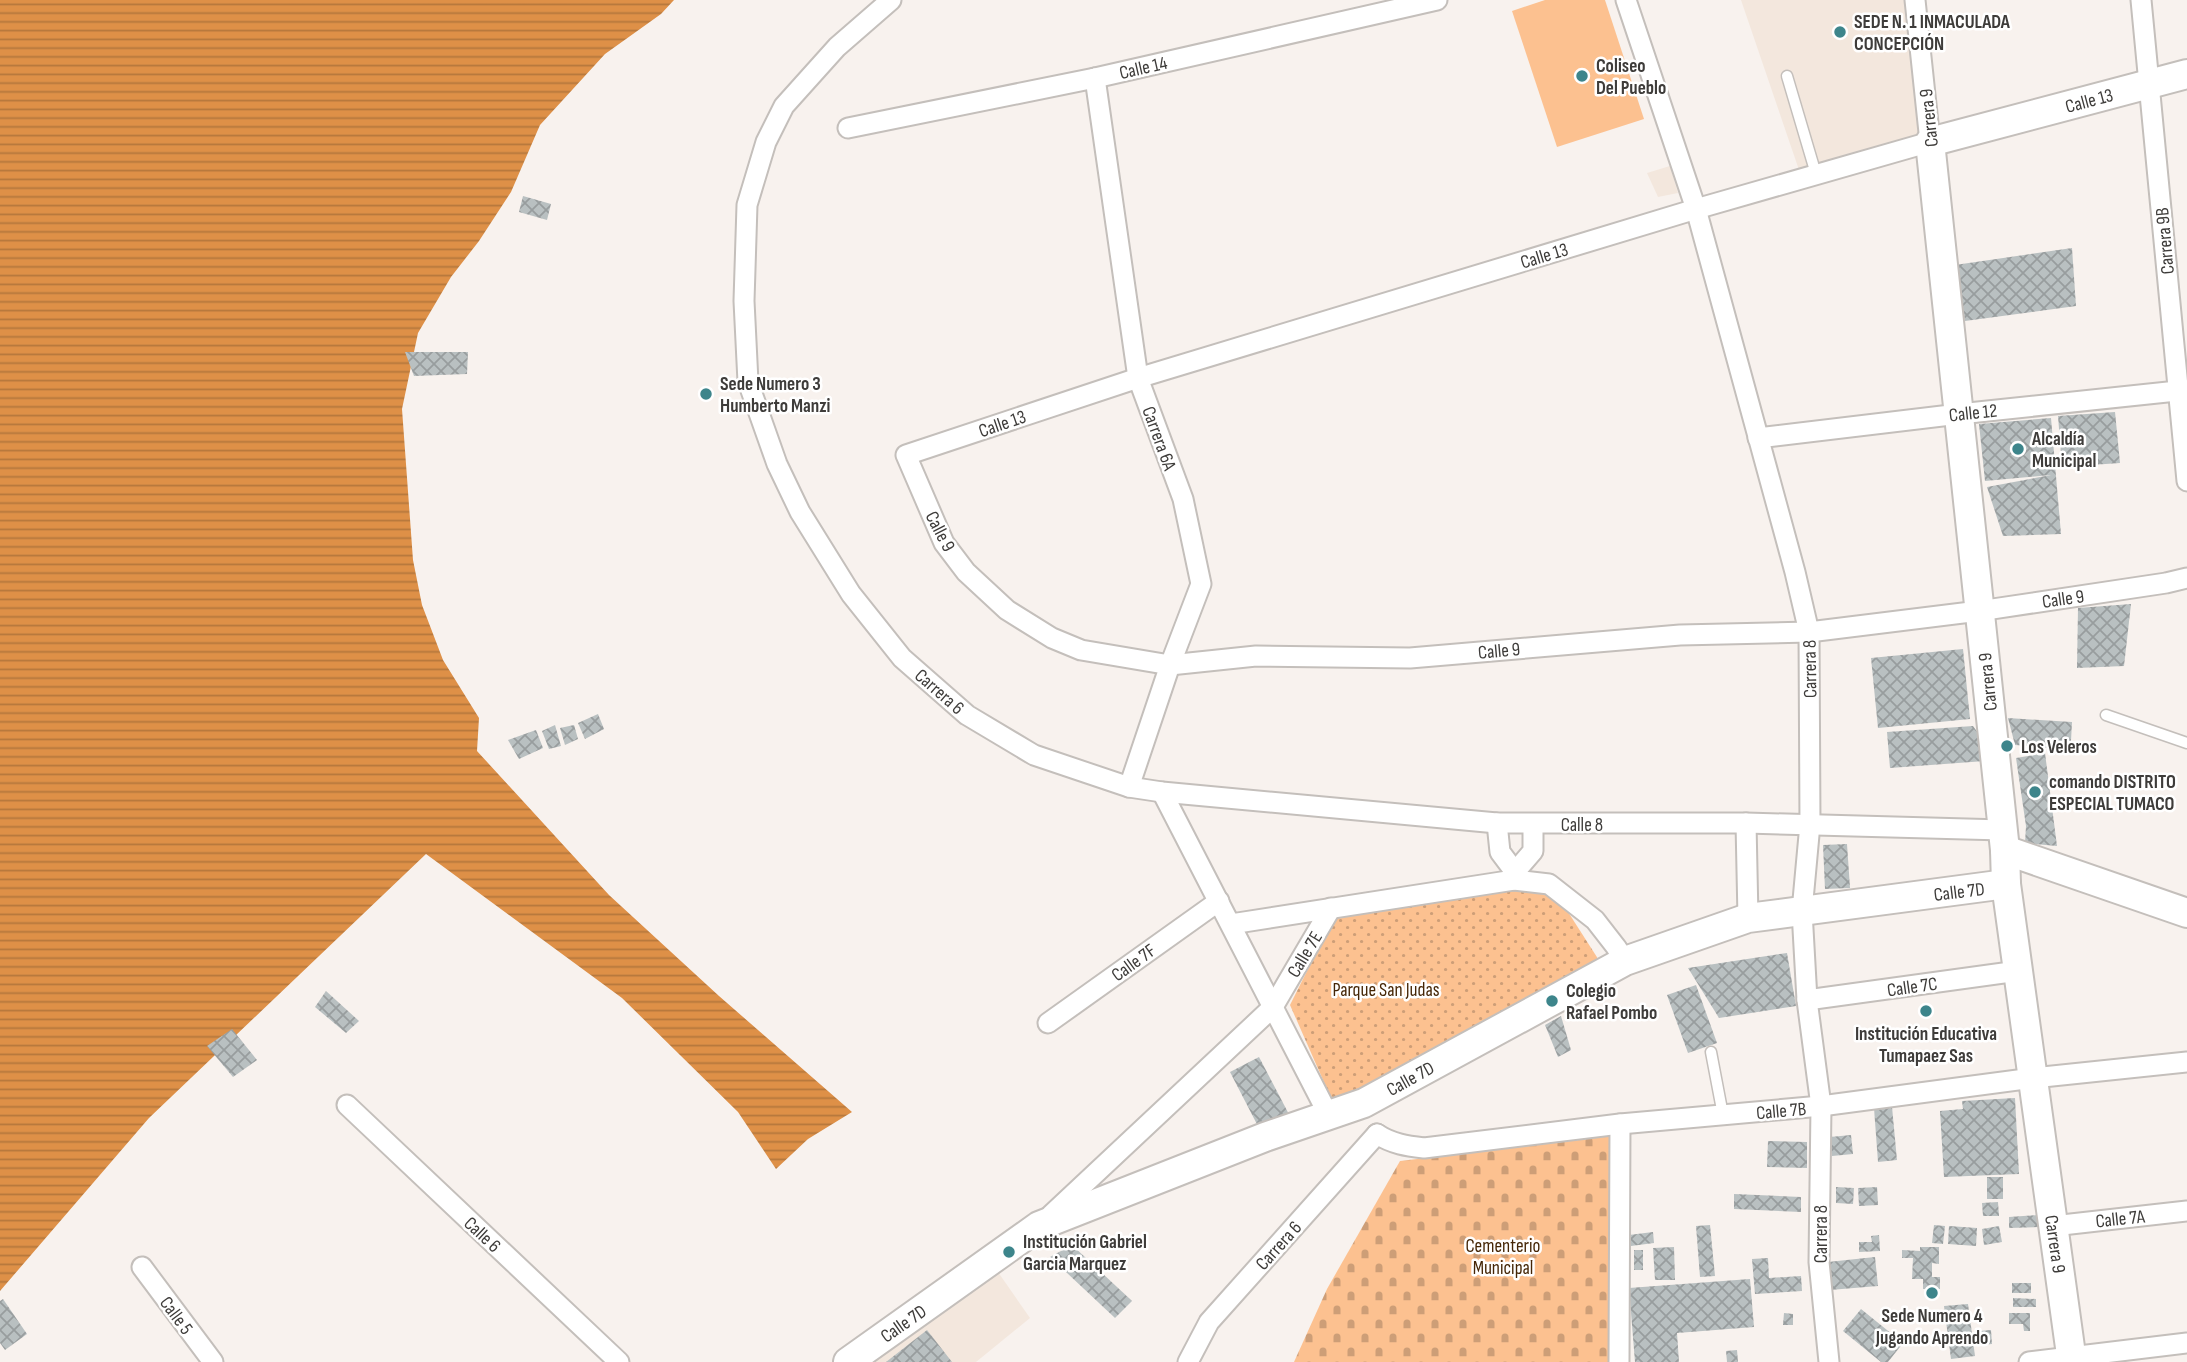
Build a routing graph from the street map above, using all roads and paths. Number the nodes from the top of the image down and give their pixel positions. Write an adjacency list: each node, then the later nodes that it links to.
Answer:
1 (891, 0): 26 (street, Carrera 6)
2 (1437, 0): 8 (street, Calle 14)
3 (1626, 0): 13 (street, Carrera 8)
4 (1915, 0): 11 (street, Carrera 9)
5 (2141, 0): 9 (street, Carrera 9B)
6 (2187, 74): 9 (main road, Calle 13)
7 (1787, 76): 12 (lane)
8 (1095, 78): 10 (street, Calle 14); 14 (street, Carrera 6A)
9 (2149, 84): 11 (main road, Calle 13); 15 (street, Carrera 9B)
10 (848, 128)
11 (1930, 142): 12 (street, Calle 13); 16 (main road, Carrera 9)
12 (1816, 174): 13 (street, Calle 13)
13 (1696, 209): 14 (street, Calle 13); 17 (street, Carrera 8)
14 (1138, 378): 18 (street, Calle 13); 23 (street, Carrera 6A)
15 (2183, 391): 16 (street, Calle 12); 19 (street, Carrera 9B)
16 (1959, 414): 17 (street, Calle 12); 21 (main road, Carrera 9)
17 (1758, 438): 22 (street, Carrera 8)
18 (906, 455): 23 (street, Calle 9)
19 (2187, 481)
20 (2187, 578): 21 (street, Calle 9)
21 (1979, 611): 22 (street, Calle 9); 32 (main road, Carrera 9)
22 (1809, 632): 23 (street, Calle 9); 31 (street, Carrera 8)
23 (1170, 665): 26 (street, Carrera 6A)
24 (2106, 715): 25 (lane)
25 (2187, 743)
26 (1129, 787): 27 (street, Carrera 6)
27 (1162, 792): 28 (street, Calle 8); 35 (street)
28 (1497, 823): 30 (street, Calle 8); 33 (street)
29 (1746, 823): 30 (street, Calle 8); 31 (street, Calle 8); 39 (street)
30 (1533, 824): 33 (street)
31 (1810, 824): 32 (street, Calle 8); 37 (street, Carrera 8)
32 (2004, 840): 34 (main road, Carrera 9); 38 (main road, Calle 8)
33 (1515, 876): 36 (street, Calle 7E); 41 (street, Calle 7E)
34 (2006, 884): 37 (main road, Calle 7D); 42 (main road, Carrera 9)
35 (1219, 901): 40 (street); 45 (street, Calle 7F)
36 (1331, 908): 40 (street); 44 (street, Calle 7E)
37 (1802, 911): 39 (main road, Calle 7D); 43 (street, Carrera 8)
38 (2187, 913)
39 (1748, 918): 41 (main road, Calle 7D)
40 (1231, 924): 44 (street)
41 (1625, 961): 49 (main road, Calle 7D)
42 (2018, 971): 43 (street, Calle 7C); 48 (main road, Carrera 9)
43 (1807, 1000): 51 (street, Carrera 8)
44 (1273, 1007): 53 (street); 57 (street, Calle 7E)
45 (1048, 1023)
46 (1711, 1052): 52 (lane)
47 (2187, 1062): 48 (street, Calle 7B)
48 (2033, 1078): 51 (street, Calle 7B); 58 (main road, Carrera 9)
49 (1364, 1103): 53 (main road, Calle 7D); 55 (street)
50 (347, 1105): 63 (street, Calle 6)
51 (1821, 1106): 52 (street, Calle 7B); 67 (street, Carrera 8)
52 (1723, 1115): 54 (street, Calle 7B)
53 (1329, 1116): 57 (main road, Calle 7D)
54 (1620, 1124): 55 (street, Calle 7B); 66 (street)
55 (1377, 1134): 65 (street, Carrera 6)
56 (2187, 1211): 58 (street, Calle 7A)
57 (1039, 1226): 64 (main road, Calle 7D)
58 (2053, 1226): 61 (main road, Carrera 9)
59 (142, 1267): 62 (street, Calle 5)
60 (2187, 1343): 61 (street)
61 (2072, 1359): 68 (street)
62 (213, 1362)
63 (619, 1362)
64 (848, 1362)
65 (1188, 1362)
66 (1619, 1362)
67 (1829, 1362)
68 (2029, 1362)

